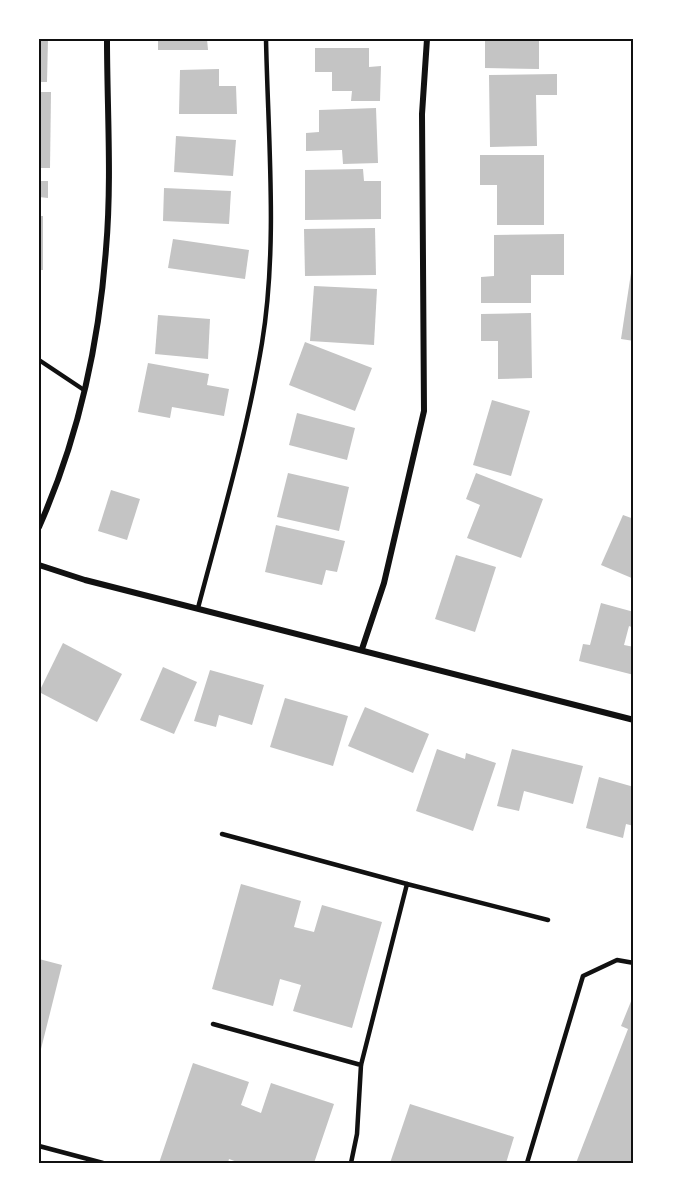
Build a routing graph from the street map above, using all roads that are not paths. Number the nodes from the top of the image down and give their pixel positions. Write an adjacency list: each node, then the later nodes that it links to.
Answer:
1 (106, 39): 5 (street)
2 (266, 39): 8 (lane)
3 (427, 39): 9 (street)
4 (39, 360): 5 (lane)
5 (84, 390): 6 (street)
6 (39, 527)
7 (39, 565): 8 (street)
8 (198, 608): 9 (street)
9 (362, 649): 10 (street)
10 (634, 720)
11 (222, 834): 12 (lane)
12 (407, 884): 13 (lane); 16 (lane)
13 (548, 920)
14 (634, 963): 20 (lane)
15 (213, 1024): 16 (lane)
16 (361, 1065): 19 (lane)
17 (39, 1146): 18 (lane)
18 (103, 1163)
19 (351, 1163)
20 (527, 1163)

